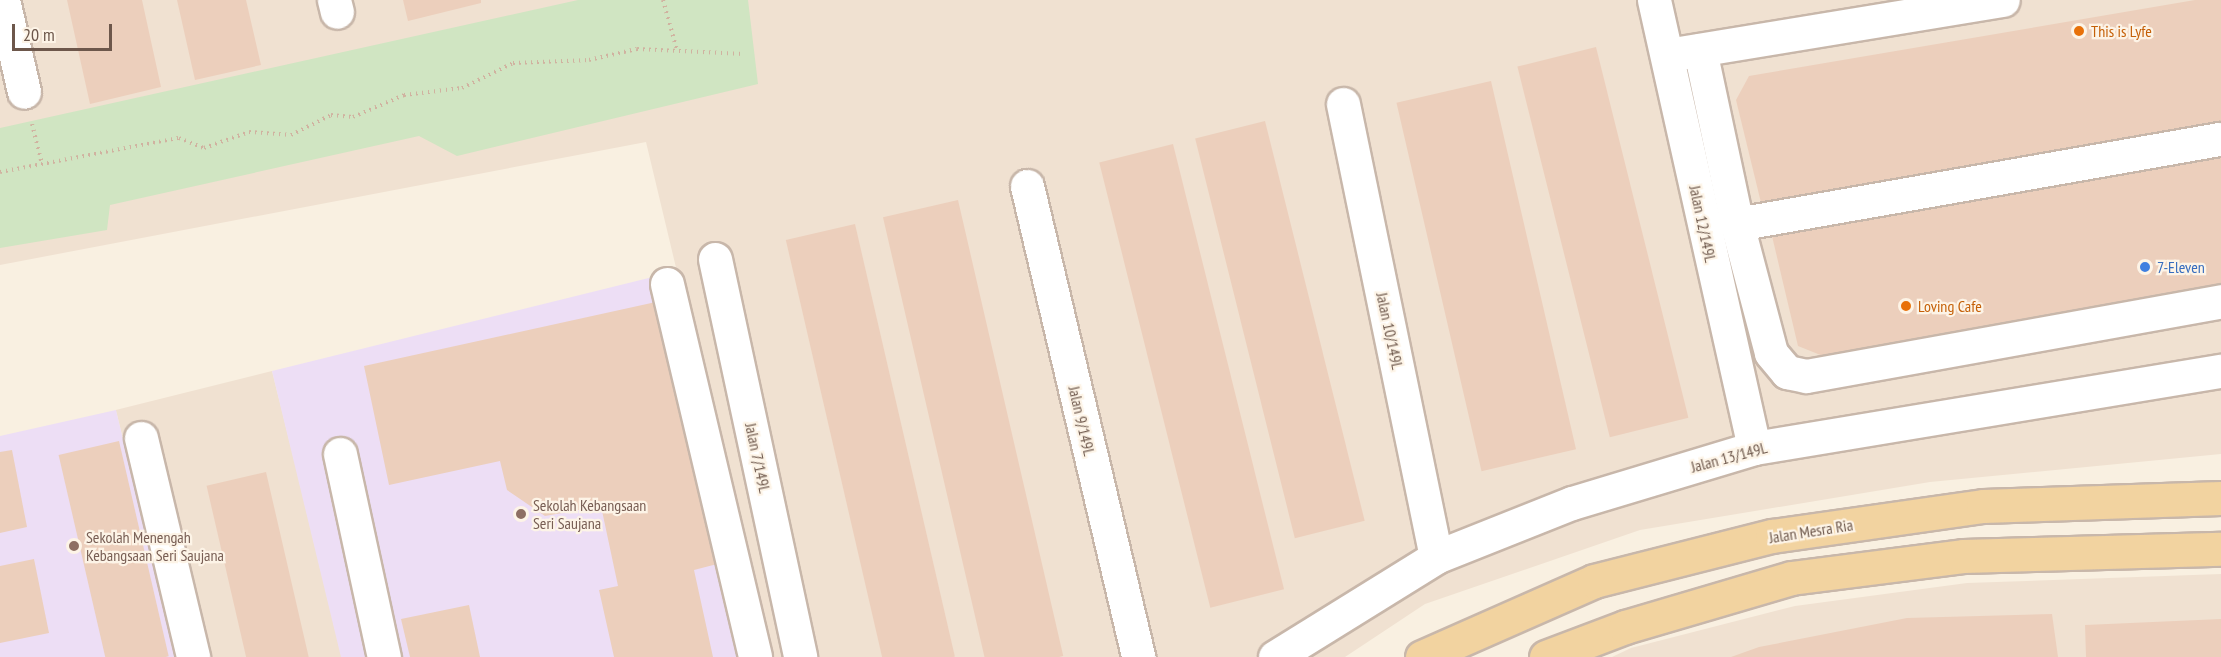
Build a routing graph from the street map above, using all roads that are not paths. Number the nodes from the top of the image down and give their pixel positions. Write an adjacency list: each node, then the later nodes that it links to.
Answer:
1 (3, 0): 6 (street)
2 (1654, 0): 5 (street, Jalan 12/149L)
3 (2003, 0): 4 (street)
4 (1700, 50): 5 (street); 10 (street)
5 (1667, 55): 16 (street, Jalan 12/149L)
6 (24, 92)
7 (1344, 104): 20 (street, Jalan 10/149L)
8 (2221, 139): 10 (street)
9 (1027, 186): 25 (street, Jalan 9/149L)
10 (1737, 224): 13 (street)
11 (715, 259): 24 (street, Jalan 7/149L)
12 (667, 284): 23 (street)
13 (2221, 301)
14 (2221, 371): 16 (street, Jalan 13/149L)
15 (141, 438): 21 (street)
16 (1754, 448): 20 (street, Jalan 13/149L)
17 (340, 454): 22 (street)
18 (2221, 498): 27 (main road, Jalan Mesra Ria)
19 (2221, 549): 28 (main road)
20 (1436, 557): 26 (street, Jalan 13/149L)
21 (194, 657)
22 (384, 657)
23 (756, 657)
24 (800, 657)
25 (1138, 657)
26 (1275, 657)
27 (1422, 657)
28 (1546, 657)

